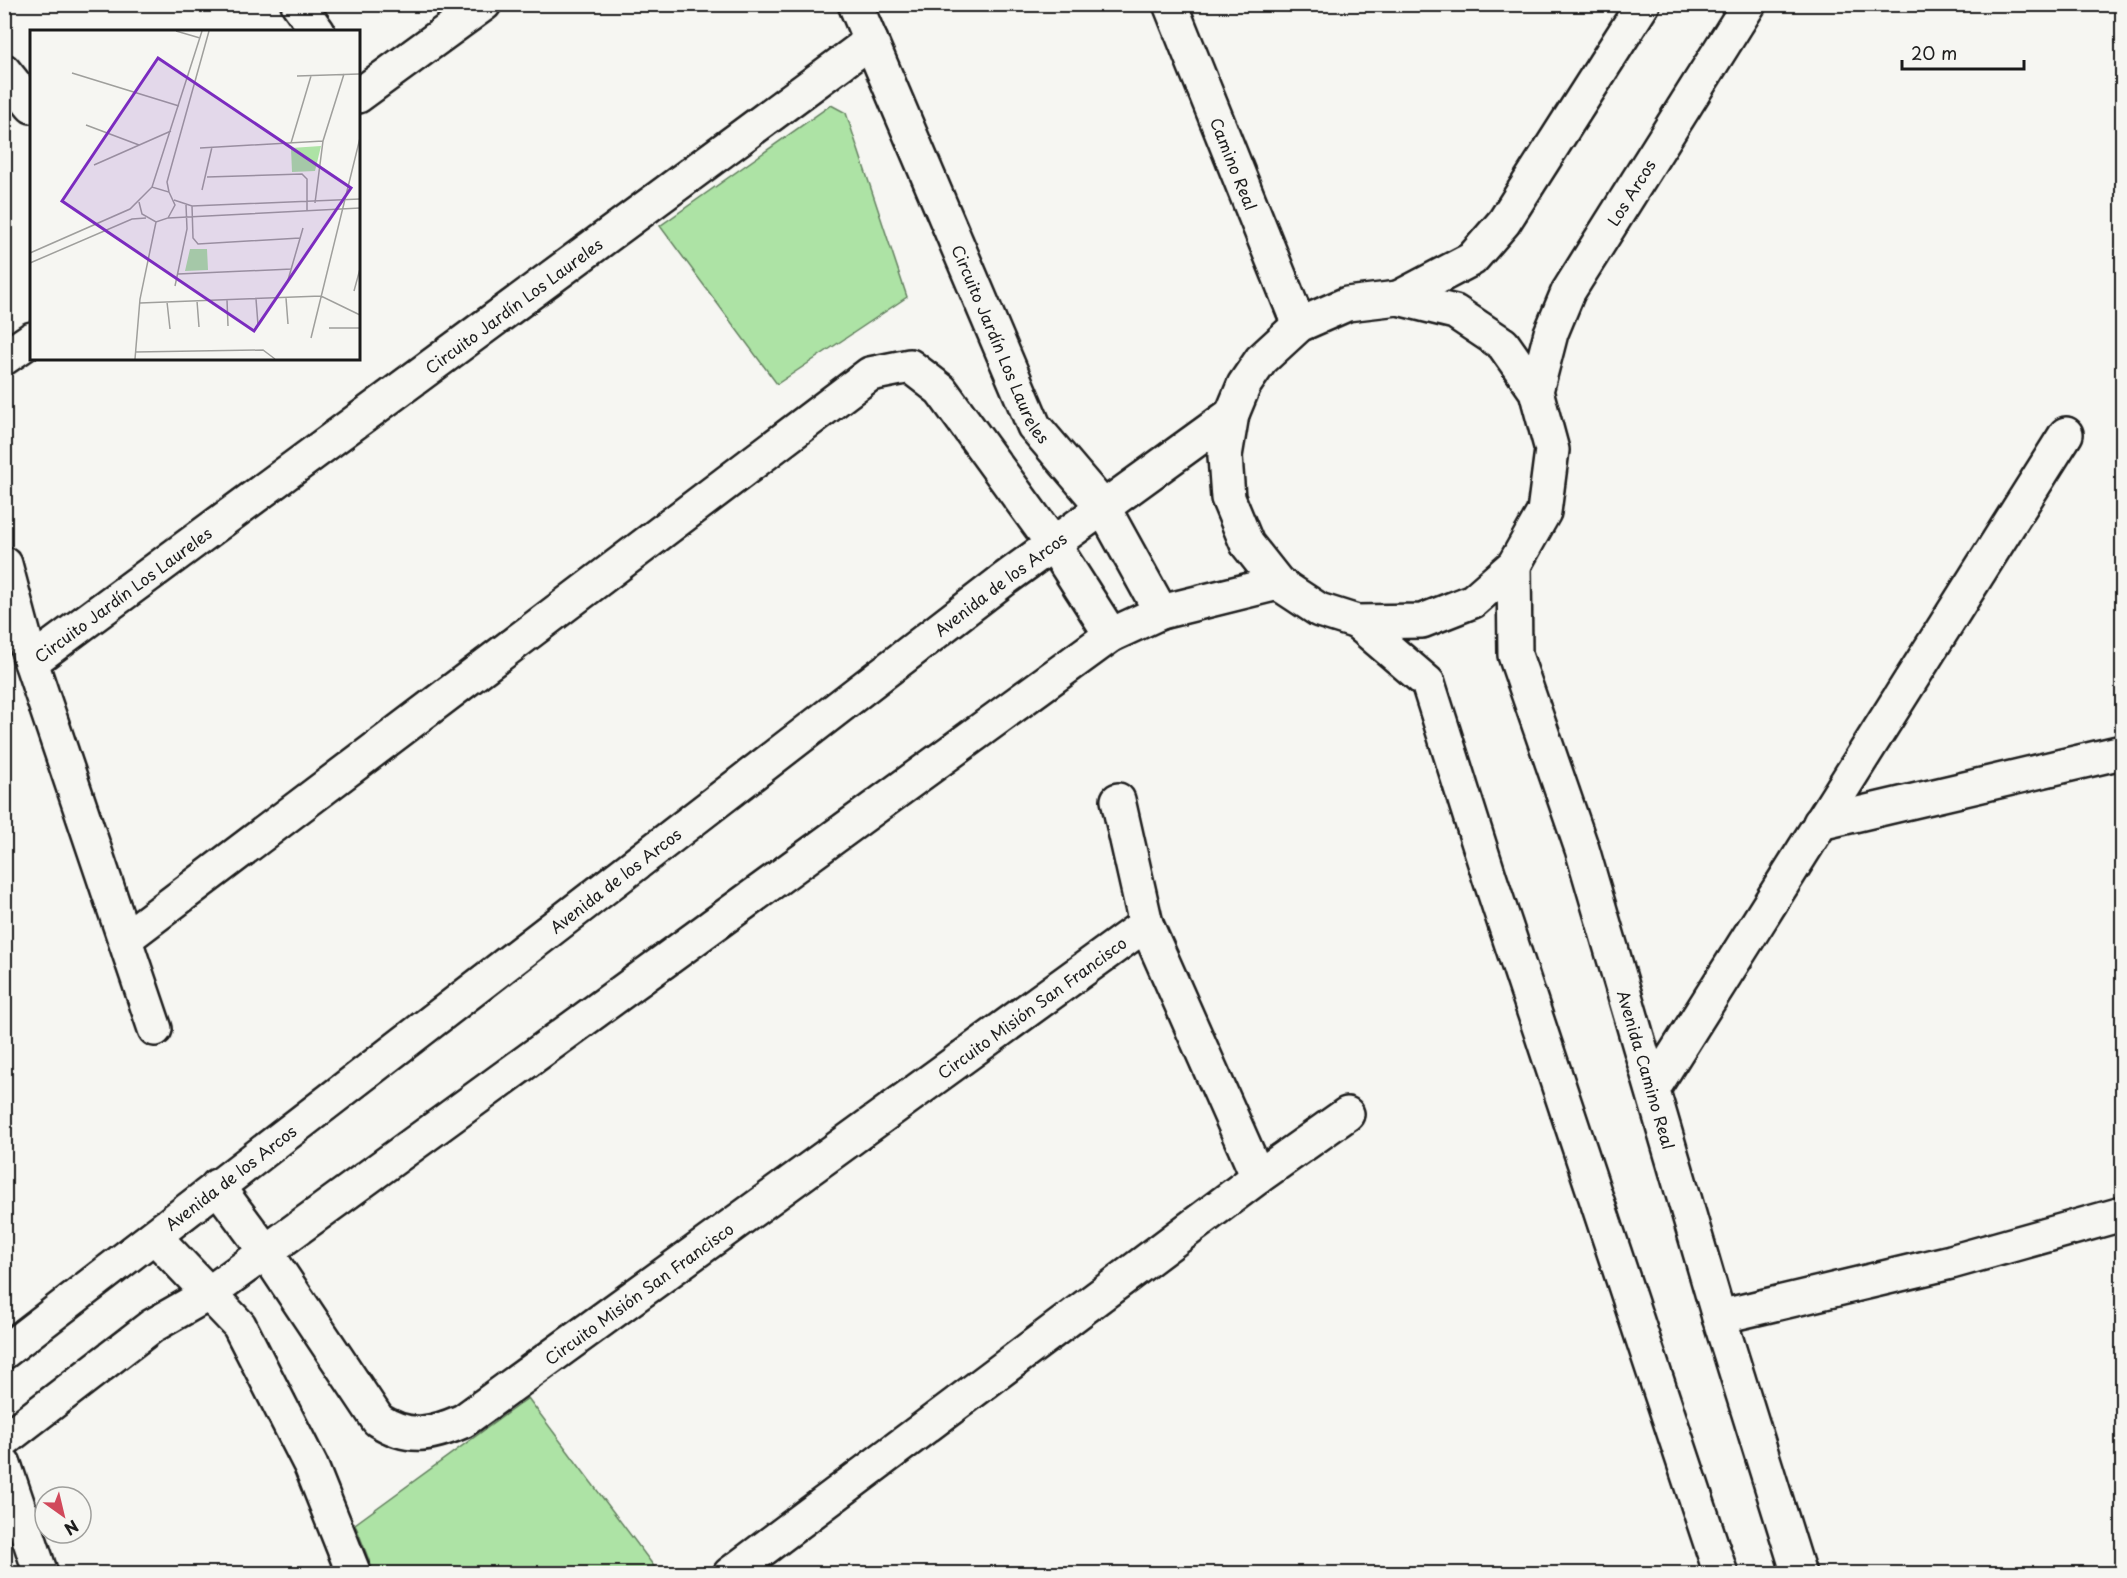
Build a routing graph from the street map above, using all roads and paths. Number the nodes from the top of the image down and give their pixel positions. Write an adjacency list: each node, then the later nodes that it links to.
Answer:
1 (298, 4): 7 (street)
2 (484, 4): 10 (street)
3 (855, 4): 8 (street)
4 (1170, 4): 13 (street, Camino Real)
5 (1643, 4): 12 (street)
6 (1749, 4): 16 (street, Los Arcos)
7 (317, 30)
8 (871, 41): 19 (street, Circuito Jardín Los Laureles); 27 (street, Circuito Jardín Los Laureles)
9 (4, 71): 11 (street)
10 (360, 92)
11 (30, 104)
12 (1398, 298): 13 (street); 16 (street)
13 (1299, 325): 17 (street)
14 (30, 340): 15 (street)
15 (4, 358)
16 (1536, 392): 22 (street)
17 (1232, 414): 19 (street, Avenida de los Arcos); 23 (street)
18 (2066, 434): 30 (street)
19 (1103, 507): 20 (street, Avenida de los Arcos); 24 (street, Circuito Jardín Los Laureles)
20 (1053, 544): 26 (street); 32 (street); 37 (street, Avenida de los Arcos)
21 (5, 564): 27 (street)
22 (1514, 565): 25 (street); 34 (street, Avenida Camino Real)
23 (1278, 583): 24 (street); 25 (street)
24 (1161, 612): 26 (street)
25 (1357, 622): 49 (street)
26 (1111, 635): 40 (street)
27 (31, 662): 32 (street, Circuito Jardín Los Laureles)
28 (2122, 752): 30 (street)
29 (1118, 800): 31 (street)
30 (1820, 823): 34 (street)
31 (1146, 924): 36 (street, Circuito Misión San Francisco); 40 (street, Circuito Misión San Francisco)
32 (126, 938): 33 (street, Circuito Jardín Los Laureles)
33 (155, 1029)
34 (1653, 1089): 42 (street, Avenida Camino Real)
35 (1347, 1114): 36 (street)
36 (1258, 1177): 48 (street)
37 (217, 1186): 39 (street, Avenida de los Arcos); 40 (street, Circuito Misión San Francisco)
38 (2122, 1214): 42 (street)
39 (155, 1237): 41 (street); 43 (street, Avenida de los Arcos)
40 (266, 1252): 41 (street)
41 (208, 1294): 44 (street); 47 (street)
42 (1719, 1317): 50 (street, Avenida Camino Real)
43 (4, 1352)
44 (4, 1440)
45 (4, 1464): 46 (street)
46 (41, 1574)
47 (354, 1574)
48 (730, 1574)
49 (1721, 1574)
50 (1799, 1574)

